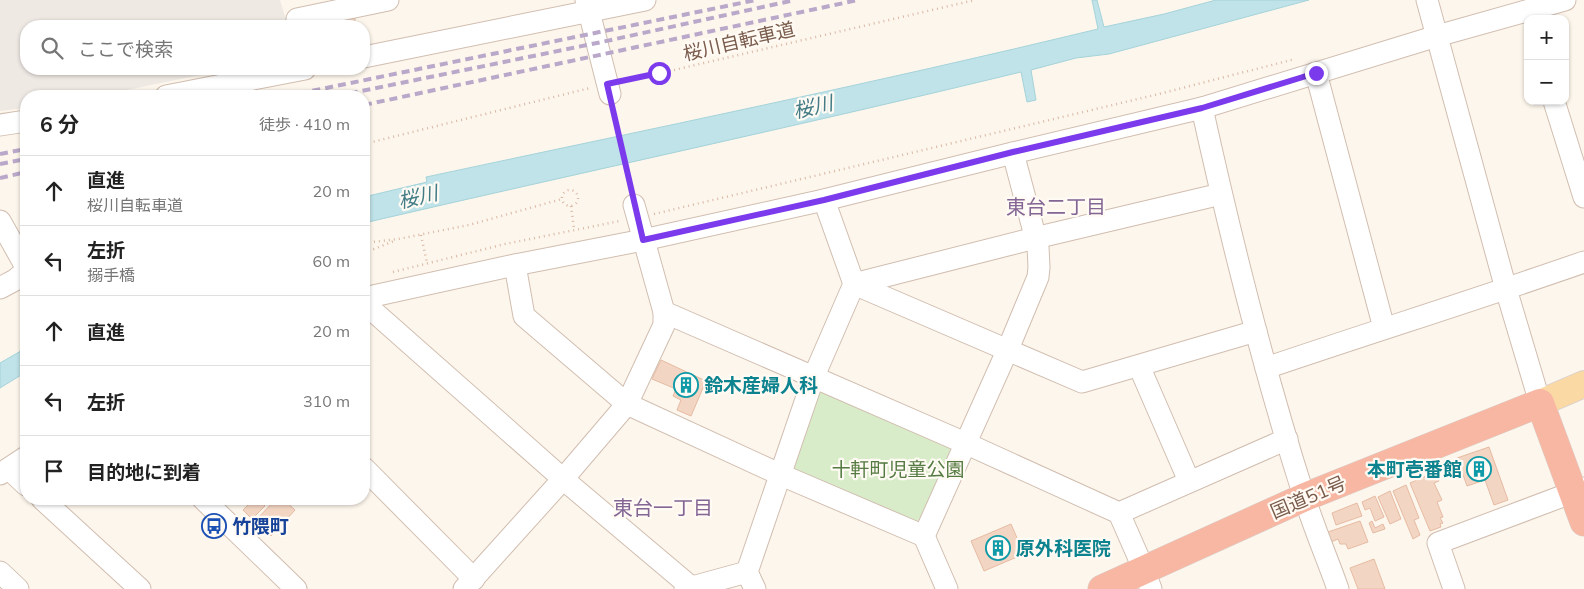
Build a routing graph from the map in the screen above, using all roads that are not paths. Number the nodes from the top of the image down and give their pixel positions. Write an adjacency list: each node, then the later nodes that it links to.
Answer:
1 (388, 0): 6 (street)
2 (645, 0): 4 (street)
3 (1565, 0): 7 (street)
4 (588, 6): 10 (street); 13 (street)
5 (1429, 7): 9 (street)
6 (296, 15)
7 (1528, 15)
8 (1524, 16): 9 (street)
9 (1437, 36): 11 (street); 33 (street)
10 (370, 56)
11 (1316, 73): 16 (street); 37 (street)
12 (274, 75): 14 (street)
13 (609, 89)
14 (197, 90)
15 (1555, 105): 21 (street)
16 (1202, 108): 19 (street); 20 (street)
17 (20, 122): 18 (street)
18 (0, 125)
19 (1013, 152): 22 (street); 25 (street)
20 (1221, 194): 25 (street); 38 (street)
21 (1584, 197)
22 (824, 200): 26 (street); 31 (street)
23 (636, 212): 26 (street)
24 (0, 220): 27 (street)
25 (1035, 238): 31 (street); 39 (street)
26 (643, 240): 29 (street); 36 (street)
27 (20, 255)
28 (1584, 262): 33 (street)
29 (515, 265): 34 (street); 44 (street)
30 (20, 276): 32 (street)
31 (854, 284): 39 (street); 42 (street)
32 (0, 288)
33 (1506, 289): 37 (street); 45 (street)
34 (370, 297)
35 (370, 308): 52 (street)
36 (664, 312): 42 (street); 44 (street)
37 (1384, 328): 41 (street)
38 (1256, 330): 40 (street); 41 (street)
39 (1008, 349): 40 (street); 47 (street)
40 (1139, 366): 54 (street)
41 (1266, 368): 46 (street)
42 (814, 376): 47 (street); 50 (street)
43 (1584, 384): 45 (main road)
44 (627, 404): 50 (street); 52 (street)
45 (1540, 404): 55 (highway); 56 (highway, 国道51号)
46 (1287, 439): 54 (street); 56 (street)
47 (965, 443): 59 (street); 61 (street)
48 (20, 461): 49 (street)
49 (4, 471): 53 (street)
50 (779, 474): 61 (street); 64 (street)
51 (370, 475): 65 (street)
52 (563, 479): 65 (street); 66 (street)
53 (20, 480)
54 (1189, 481): 59 (street)
55 (1579, 491): 60 (highway); 73 (street)
56 (1305, 497): 63 (highway, 国道51号); 72 (street)
57 (49, 505): 68 (street)
58 (216, 505): 69 (street)
59 (1119, 513): 63 (street)
60 (1584, 522)
61 (924, 536): 70 (street)
62 (0, 572): 67 (street)
63 (1148, 579): 71 (highway, 国道51号)
64 (751, 581): 66 (street)
65 (469, 584)
66 (688, 588)
67 (18, 589)
68 (140, 589)
69 (296, 589)
70 (947, 589)
71 (1102, 589)
72 (1338, 589)
73 (1454, 589)

